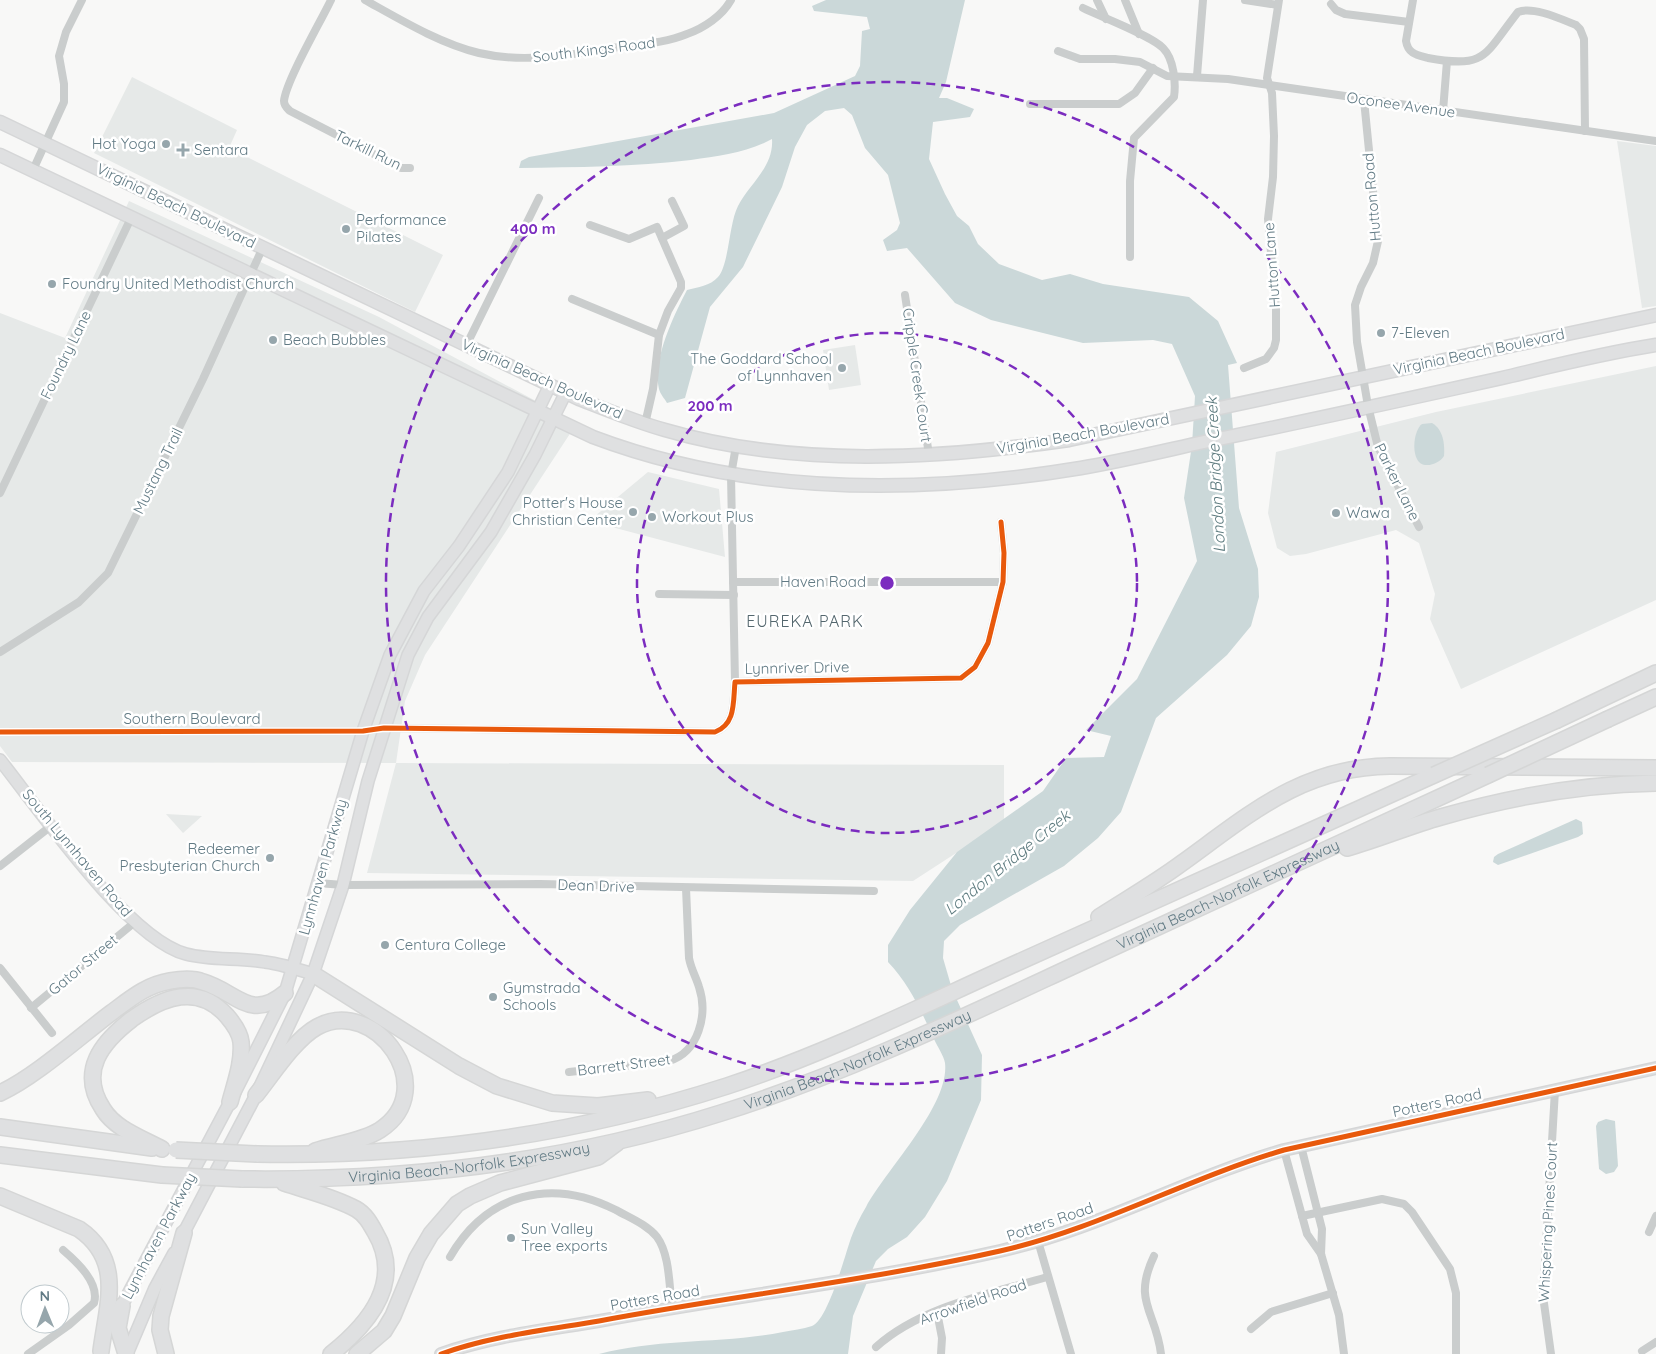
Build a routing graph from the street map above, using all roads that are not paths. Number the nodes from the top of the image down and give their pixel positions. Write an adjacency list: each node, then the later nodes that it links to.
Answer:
1 (82, 0): 28 (street)
2 (331, 0): 30 (street, Tarkill Run)
3 (365, 0): 4 (street, South Kings Road)
4 (731, 0)
5 (1098, 0): 13 (street)
6 (1125, 0): 15 (street)
7 (1203, 0): 19 (street)
8 (1245, 0): 10 (street)
9 (1413, 0): 14 (street)
10 (1278, 3): 21 (street, Hutton Lane)
11 (1331, 4): 14 (street)
12 (1082, 8): 13 (street)
13 (1106, 19): 15 (street)
14 (1409, 22): 17 (street)
15 (1138, 34): 20 (street)
16 (1058, 51): 18 (street)
17 (1447, 61): 24 (street); 26 (street)
18 (1153, 68): 20 (street); 23 (street)
19 (1196, 76): 20 (street, Oconee Avenue); 21 (street, Oconee Avenue)
20 (1174, 77): 38 (street)
21 (1269, 85): 22 (street, Oconee Avenue); 46 (street, Hutton Lane)
22 (1364, 100): 24 (street, Oconee Avenue); 47 (street, Hutton Road)
23 (1030, 104)
24 (1443, 111): 26 (street, Oconee Avenue)
25 (0, 122): 28 (main road, Virginia Beach Boulevard)
26 (1586, 131): 27 (street, Oconee Avenue)
27 (1656, 141)
28 (46, 143): 31 (street); 37 (main road, Virginia Beach Boulevard)
29 (0, 155): 31 (main road, Virginia Beach Boulevard)
30 (410, 168)
31 (33, 170): 34 (main road, Virginia Beach Boulevard)
32 (539, 198): 45 (street)
33 (672, 201): 36 (street)
34 (132, 218): 39 (main road, Virginia Beach Boulevard); 57 (street, Foundry Lane)
35 (590, 225): 36 (street)
36 (662, 238): 43 (street)
37 (263, 247): 39 (street, Mustang Trail); 45 (main road, Virginia Beach Boulevard)
38 (1130, 257)
39 (251, 275): 51 (main road, Virginia Beach Boulevard); 64 (street, Mustang Trail)
40 (905, 295): 55 (street, Cripple Creek Court)
41 (572, 299): 43 (street)
42 (1656, 315): 47 (main road, Virginia Beach Boulevard)
43 (659, 335): 53 (street)
44 (1656, 345): 50 (main road, Virginia Beach Boulevard)
45 (466, 346): 48 (main road, Virginia Beach Boulevard)
46 (1244, 368)
47 (1363, 377): 50 (street, Parker Lane); 55 (main road, Virginia Beach Boulevard)
48 (550, 385): 49 (main road, Virginia Beach Boulevard); 51 (main road, Lynnhaven Parkway)
49 (566, 392): 52 (main road, Lynnhaven Parkway); 53 (main road, Virginia Beach Boulevard)
50 (1368, 406): 56 (main road, Virginia Beach Boulevard); 59 (street, Parker Lane)
51 (537, 412): 52 (main road, Virginia Beach Boulevard); 69 (main road, Lynnhaven Parkway)
52 (553, 420): 56 (main road, Virginia Beach Boulevard); 68 (main road, Lynnhaven Parkway)
53 (645, 424): 54 (main road, Virginia Beach Boulevard)
54 (736, 446): 55 (main road, Virginia Beach Boulevard); 56 (street)
55 (928, 455)
56 (731, 475): 60 (street)
57 (0, 492)
58 (1001, 522): 61 (street, Lynnriver Drive)
59 (1419, 527)
60 (734, 582): 61 (street, Haven Road); 63 (street)
61 (1003, 582): 66 (street, Lynnriver Drive)
62 (659, 594): 63 (street)
63 (734, 595): 66 (street)
64 (0, 652)
65 (1656, 673): 82 (highway, Virginia Beach-Norfolk Expressway, bridge)
66 (734, 682): 68 (street, Lynnriver Drive)
67 (1656, 697): 75 (highway, Virginia Beach-Norfolk Expressway, bridge)
68 (384, 728): 69 (street, Southern Boulevard); 78 (main road, Lynnhaven Parkway)
69 (363, 731): 70 (street, Southern Boulevard); 77 (main road, Lynnhaven Parkway)
70 (0, 732)
71 (0, 760): 74 (main road, South Lynnhaven Road)
72 (1656, 768): 82 (highway)
73 (1656, 783): 75 (highway)
74 (51, 826): 76 (street); 81 (main road, South Lynnhaven Road)
75 (1300, 862): 97 (highway, Virginia Beach-Norfolk Expressway)
76 (0, 866)
77 (318, 883): 78 (street, Dean Drive); 84 (main road, Lynnhaven Parkway)
78 (342, 886): 79 (street, Dean Drive); 85 (main road, Lynnhaven Parkway)
79 (686, 888): 80 (street, Dean Drive); 90 (street, Barrett Street)
80 (874, 891)
81 (135, 922): 84 (main road, South Lynnhaven Road); 87 (street, Gator Street)
82 (1042, 952): 93 (highway, Virginia Beach-Norfolk Expressway)
83 (0, 968): 87 (street)
84 (294, 968): 85 (main road, South Lynnhaven Road); 86 (main road, Lynnhaven Parkway)
85 (313, 974): 93 (highway); 94 (main road, Lynnhaven Parkway)
86 (285, 993): 92 (highway); 95 (main road, Lynnhaven Parkway)
87 (31, 1008): 88 (street)
88 (52, 1033)
89 (1656, 1068): 91 (main road, Potters Road)
90 (569, 1072)
91 (1554, 1090): 98 (main road, Potters Road); 136 (street, Whispering Pines Court)
92 (0, 1093)
93 (702, 1093): 102 (highway, Virginia Beach-Norfolk Expressway)
94 (256, 1095): 102 (highway); 109 (main road, Lynnhaven Parkway)
95 (230, 1102): 99 (highway); 117 (main road, Lynnhaven Parkway)
96 (0, 1127): 99 (highway, Virginia Beach-Norfolk Expressway)
97 (620, 1140): 103 (highway, Virginia Beach-Norfolk Expressway); 129 (highway)
98 (1301, 1146): 100 (main road, Potters Road); 105 (street)
99 (169, 1150): 102 (highway, Virginia Beach-Norfolk Expressway, bridge)
100 (1284, 1150): 106 (street); 110 (main road, Potters Road)
101 (0, 1155): 103 (highway, Virginia Beach-Norfolk Expressway, bridge)
102 (303, 1155)
103 (271, 1179): 128 (highway)
104 (0, 1196): 124 (highway)
105 (1318, 1212): 106 (street); 112 (street); 135 (street)
106 (1302, 1216): 112 (street)
107 (1656, 1216): 108 (street)
108 (1649, 1232)
109 (184, 1233): 126 (main road, Lynnhaven Parkway); 127 (highway)
110 (1038, 1241): 115 (street); 118 (main road, Potters Road)
111 (63, 1250): 125 (street)
112 (1321, 1254): 116 (street)
113 (1154, 1256): 133 (street)
114 (450, 1257): 118 (street)
115 (1048, 1277): 119 (street, Arrowfield Road); 132 (street)
116 (1333, 1293): 120 (street); 134 (street)
117 (122, 1306): 124 (main road, Lynnhaven Parkway); 126 (highway)
118 (672, 1307): 130 (main road, Potters Road)
119 (937, 1312): 122 (street, Arrowfield Road); 131 (street)
120 (1251, 1329)
121 (1656, 1342): 123 (street)
122 (876, 1347)
123 (1642, 1351)
124 (101, 1353)
125 (28, 1354)
126 (126, 1354)
127 (166, 1354)
128 (331, 1354)
129 (358, 1354)
130 (440, 1354)
131 (941, 1354)
132 (1071, 1354)
133 (1160, 1354)
134 (1344, 1354)
135 (1456, 1354)
136 (1551, 1354)

